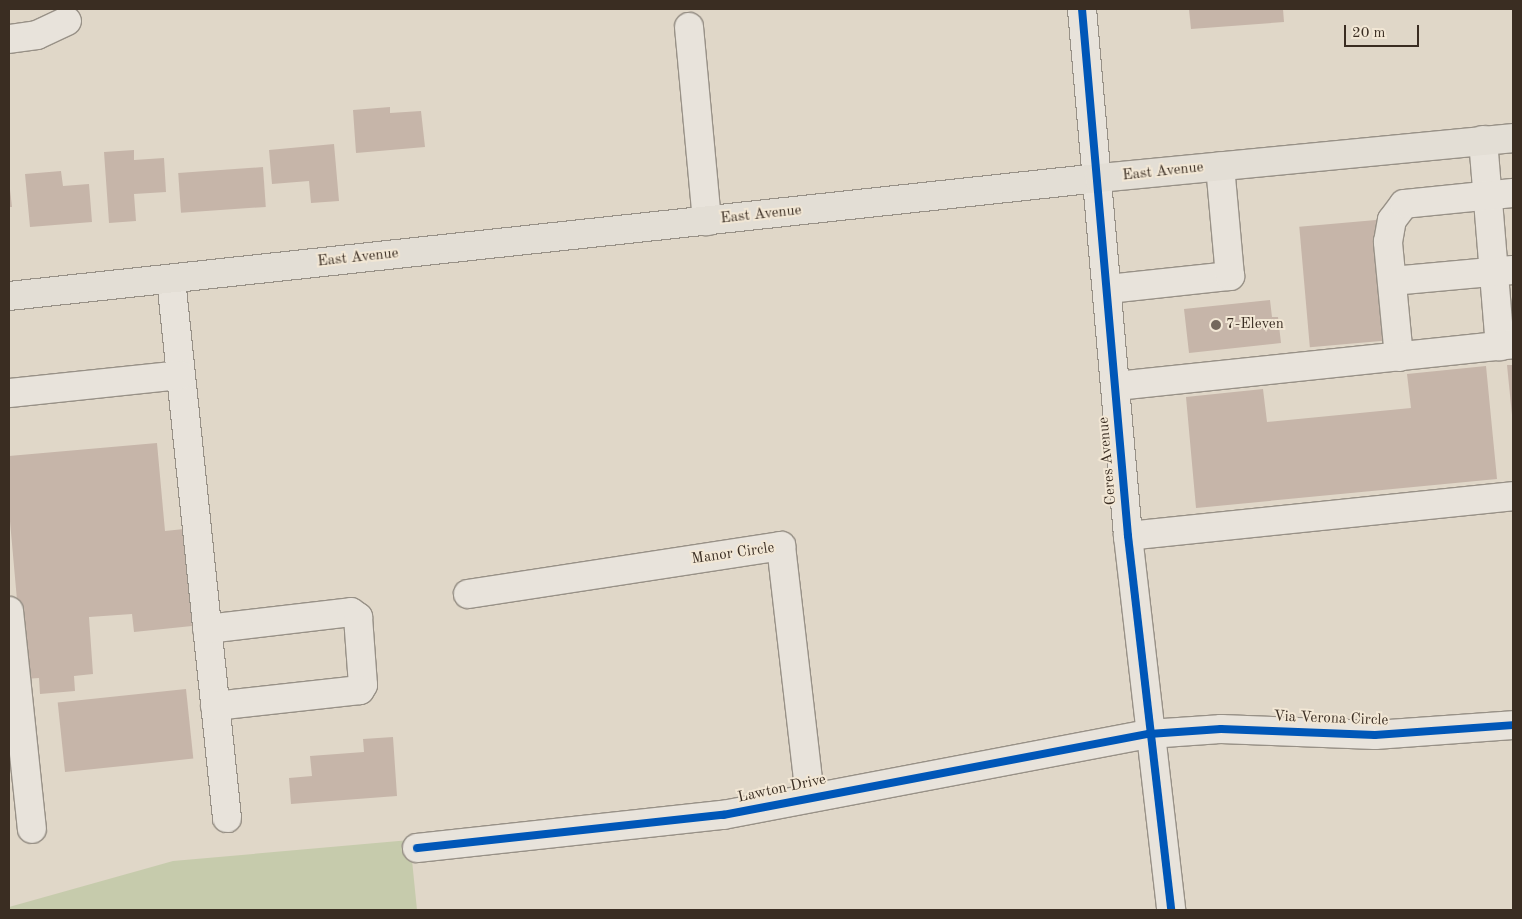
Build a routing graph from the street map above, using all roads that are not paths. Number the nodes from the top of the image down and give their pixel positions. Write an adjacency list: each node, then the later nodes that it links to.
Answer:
1 (1082, 9): 8 (street, Ceres Avenue)
2 (67, 21): 4 (street)
3 (690, 27): 10 (street)
4 (9, 39)
5 (1513, 138): 6 (main road, East Avenue)
6 (1483, 140): 7 (main road, East Avenue); 9 (street)
7 (1220, 166): 8 (main road, East Avenue); 14 (street)
8 (1099, 178): 10 (main road, East Avenue); 14 (street, Ceres Avenue)
9 (1500, 194): 11 (street); 13 (street)
10 (707, 221): 12 (main road, East Avenue)
11 (1504, 270): 13 (street); 16 (street)
12 (171, 279): 15 (main road, East Avenue); 18 (street)
13 (1392, 281): 17 (street)
14 (1108, 289): 19 (street, Ceres Avenue)
15 (9, 296)
16 (1507, 345): 17 (street)
17 (1399, 357): 19 (street)
18 (180, 375): 20 (street); 25 (street)
19 (1116, 386): 22 (street, Ceres Avenue)
20 (9, 393)
21 (1513, 496): 22 (street)
22 (1128, 536): 28 (street, Ceres Avenue)
23 (468, 594): 29 (street, Manor Circle)
24 (9, 611): 31 (street)
25 (207, 628): 26 (street); 26 (street)
26 (215, 706): 30 (street)
27 (1513, 725): 28 (street, Via Verona Circle)
28 (1149, 734): 29 (street, Lawton Drive); 33 (street, Ceres Avenue)
29 (810, 796): 32 (street, Lawton Drive)
30 (227, 818)
31 (32, 829)
32 (418, 848)
33 (1171, 910)

